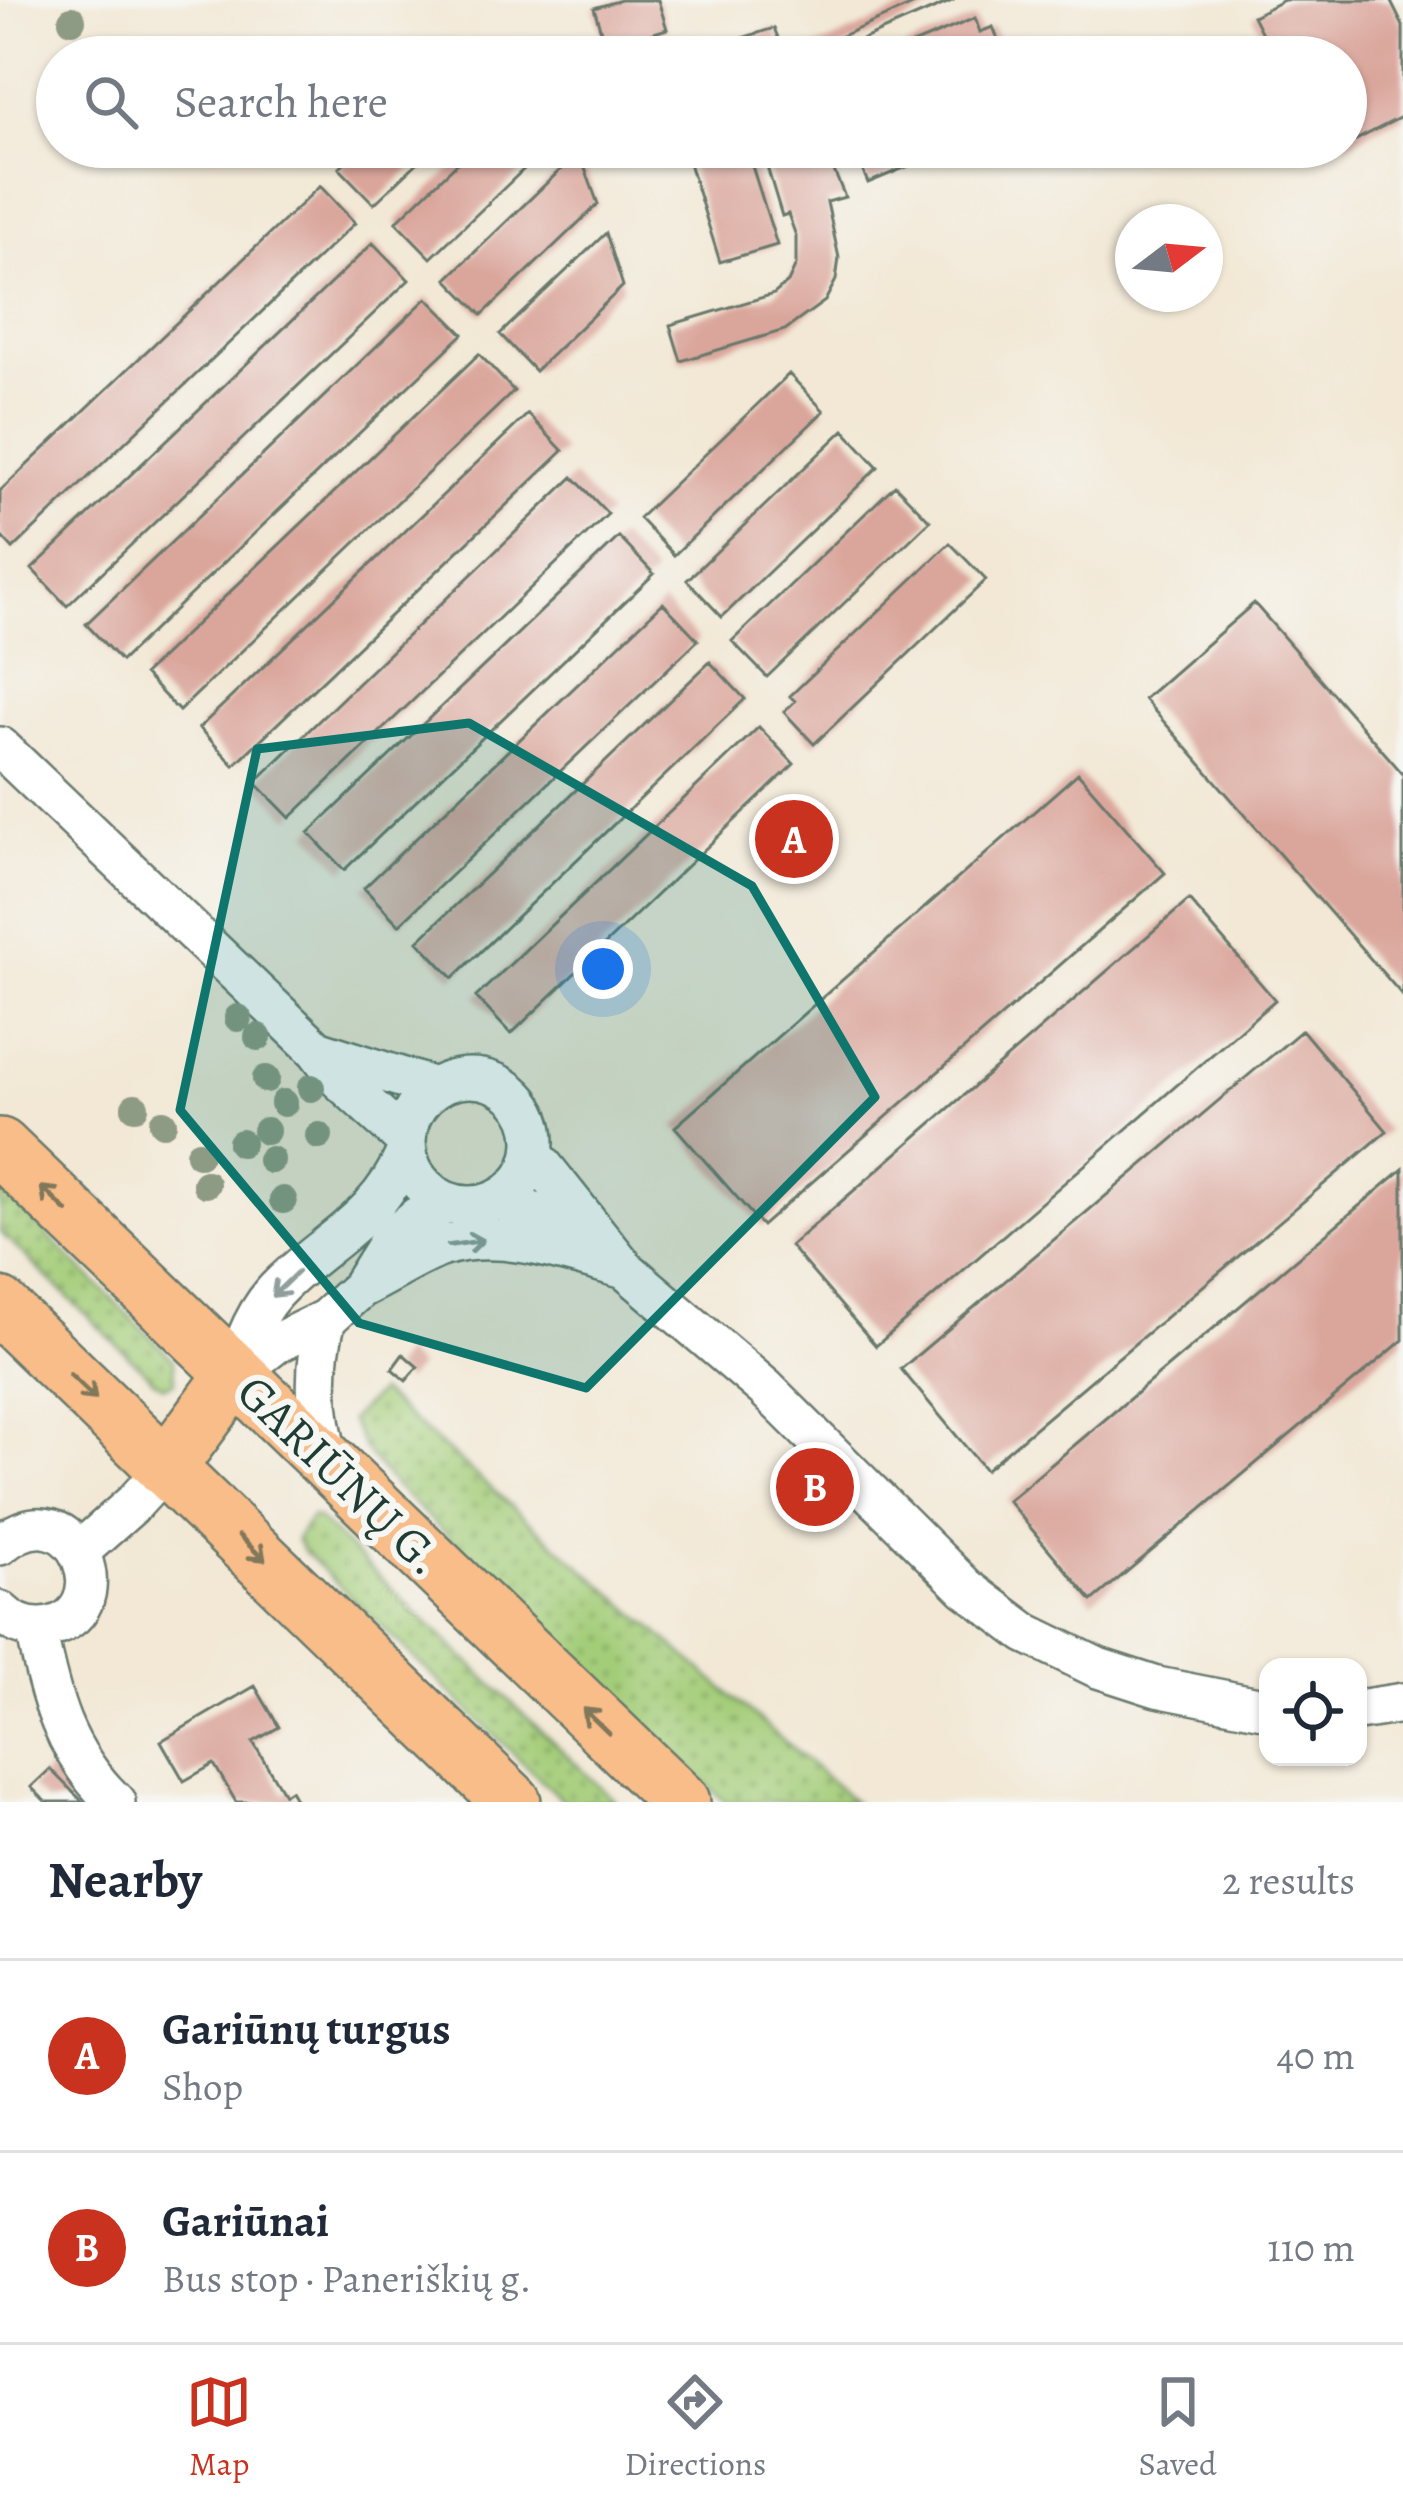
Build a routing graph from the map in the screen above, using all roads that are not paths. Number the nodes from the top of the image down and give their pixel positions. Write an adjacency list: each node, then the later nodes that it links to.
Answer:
1 (0, 747): 2 (street)
2 (317, 1050): 3 (street); 4 (street)
3 (434, 1088): 4 (street); 6 (street)
4 (406, 1146): 8 (street); 13 (street, one-way to 13)
5 (0, 1147): 13 (highway, GARIŪNŲ G., one-way to 5)
6 (533, 1154): 7 (street); 9 (street)
7 (500, 1200): 8 (street); 9 (street)
8 (448, 1203): 10 (street)
9 (625, 1269): 10 (street, one-way to 9); 21 (street)
10 (360, 1288): 12 (street)
11 (0, 1306): 15 (highway, one-way to 15)
12 (326, 1319): 13 (street); 14 (street)
13 (235, 1375): 14 (highway, GARIŪNŲ G.); 15 (highway)
14 (329, 1463): 25 (highway, GARIŪNŲ G., one-way to 14)
15 (166, 1468): 17 (street); 24 (highway, one-way to 24)
16 (0, 1545): 17 (street)
17 (80, 1551): 19 (street)
18 (0, 1611): 19 (street)
19 (36, 1629): 23 (street)
20 (1403, 1703): 22 (street)
21 (1259, 1707)
22 (1367, 1708)
23 (115, 1802)
24 (512, 1802)
25 (681, 1802)

